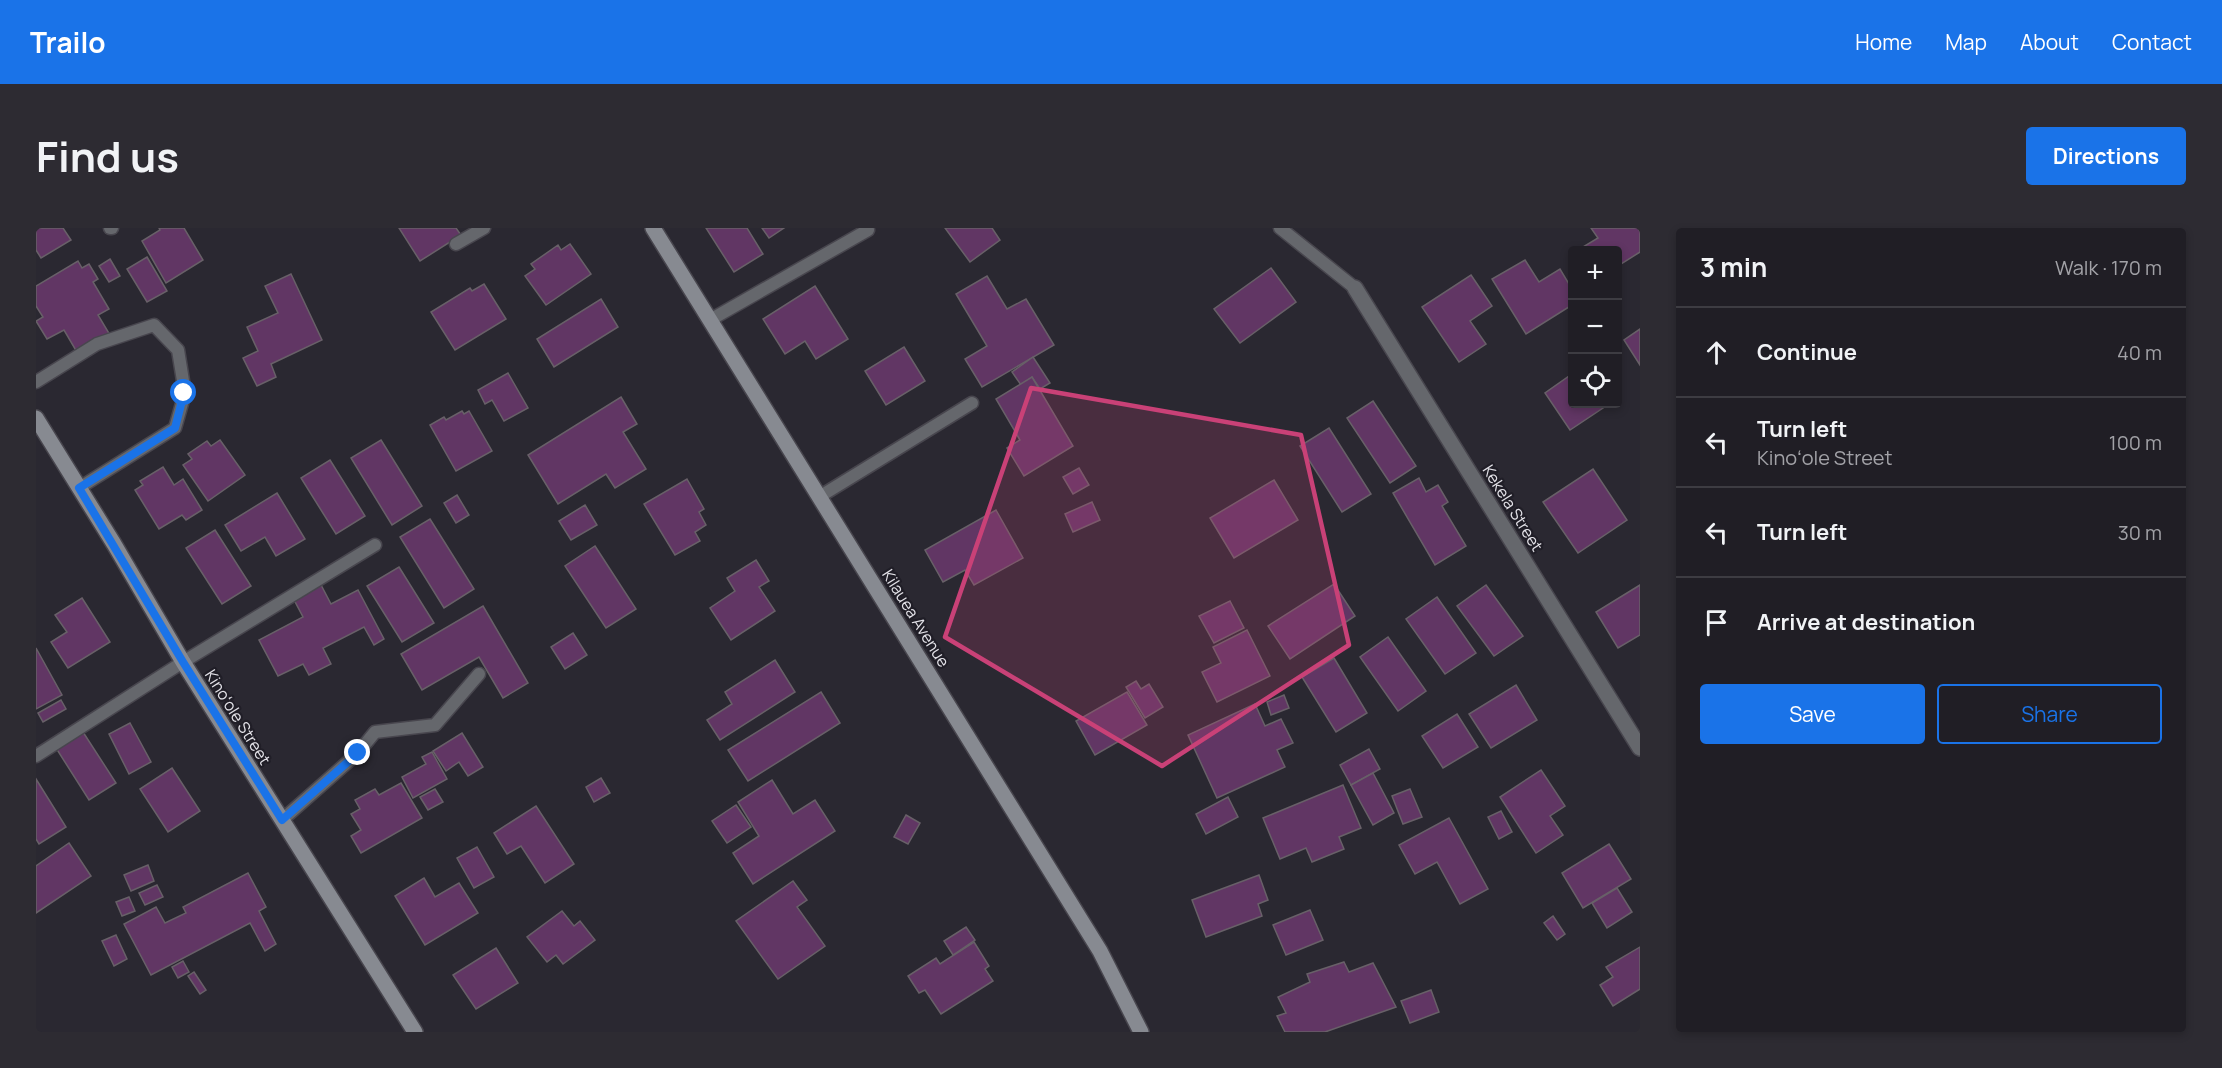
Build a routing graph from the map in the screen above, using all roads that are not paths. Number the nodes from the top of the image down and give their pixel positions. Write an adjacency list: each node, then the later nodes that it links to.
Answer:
1 (484, 228): 6 (lane)
2 (653, 228): 7 (street, Kilauea Avenue)
3 (663, 228): 7 (lane)
4 (1280, 228): 8 (lane)
5 (868, 230): 9 (lane)
6 (456, 244)
7 (665, 248): 9 (street, Kilauea Avenue)
8 (1355, 288): 18 (street, Kekela Street)
9 (710, 320): 14 (street, Kilauea Avenue)
10 (36, 382): 13 (lane)
11 (972, 403): 14 (lane)
12 (36, 418): 13 (street, Kinoʻole Street)
13 (79, 488): 16 (street, Kinoʻole Street)
14 (819, 497): 22 (street, Kilauea Avenue)
15 (375, 545): 16 (lane)
16 (183, 662): 19 (lane); 20 (street, Kinoʻole Street)
17 (479, 674): 20 (lane)
18 (1640, 747)
19 (36, 756)
20 (282, 820): 21 (street, Kinoʻole Street)
21 (415, 1032)
22 (1141, 1032)

